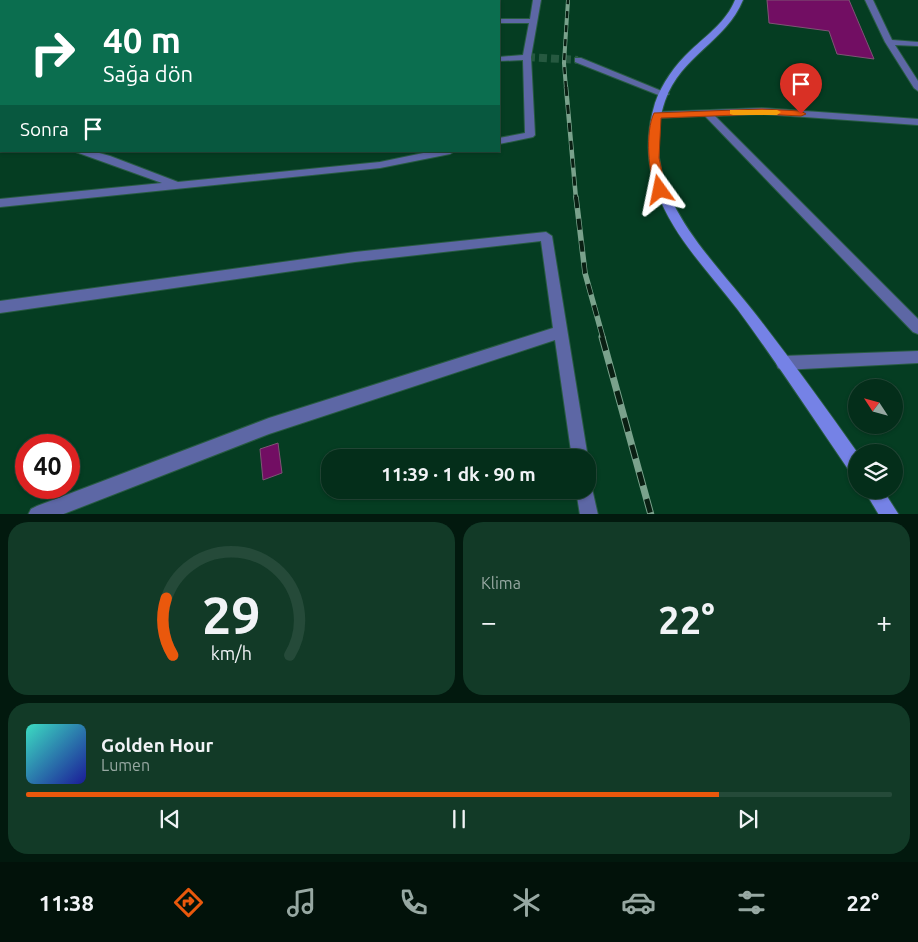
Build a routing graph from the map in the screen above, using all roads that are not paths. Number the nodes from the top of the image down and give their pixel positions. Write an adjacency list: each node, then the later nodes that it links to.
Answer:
1 (537, 0): 5 (street)
2 (739, 0): 12 (street)
3 (869, 0): 6 (street)
4 (500, 21): 5 (street)
5 (534, 21): 8 (street)
6 (889, 42): 7 (street); 11 (street)
7 (918, 44)
8 (527, 57): 9 (street); 16 (street)
9 (500, 59)
10 (578, 60): 12 (street)
11 (918, 88)
12 (664, 94): 14 (street)
13 (707, 113): 14 (street); 15 (street); 22 (street)
14 (657, 115): 25 (street)
15 (918, 122)
16 (500, 141)
17 (82, 152): 19 (street)
18 (445, 152): 19 (street)
19 (179, 186): 20 (street)
20 (0, 203)
21 (0, 307): 23 (street)
22 (918, 328)
23 (560, 332): 26 (street); 30 (street)
24 (918, 357): 25 (street)
25 (784, 363): 27 (street)
26 (579, 449)
27 (848, 455)
28 (586, 499): 31 (street)
29 (879, 499): 32 (street)
30 (37, 514)
31 (589, 514)
32 (890, 514)

